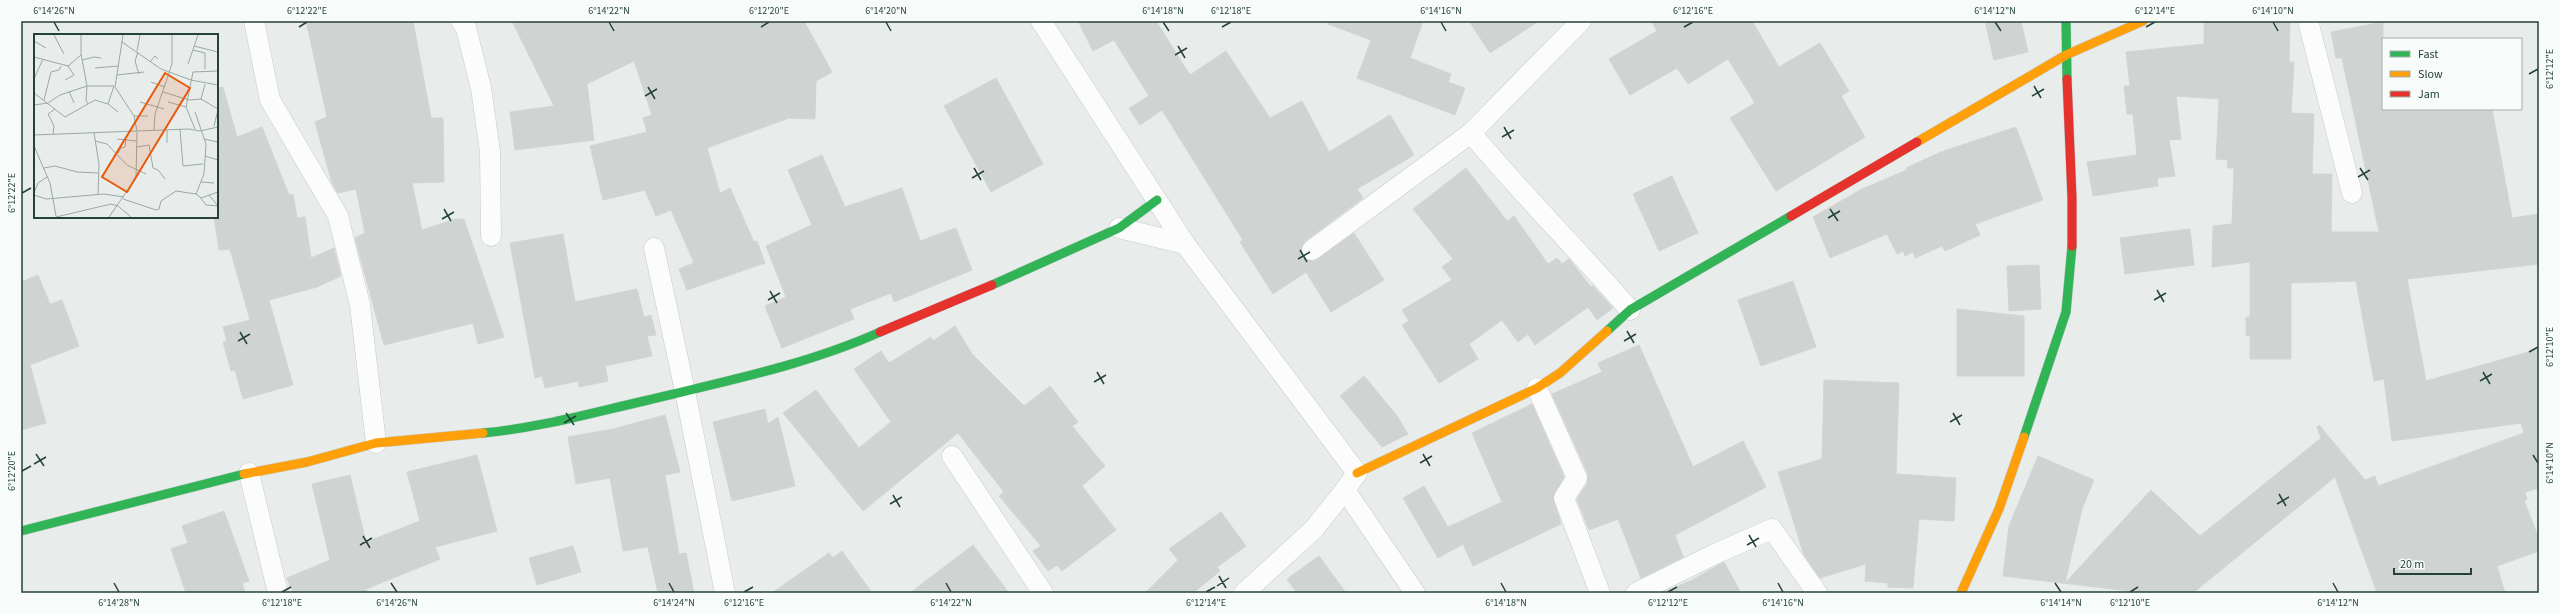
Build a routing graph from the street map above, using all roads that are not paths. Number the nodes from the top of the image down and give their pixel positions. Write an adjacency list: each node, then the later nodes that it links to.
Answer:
1 (254, 21): 20 (street)
2 (461, 21): 13 (street)
3 (1041, 21): 11 (street)
4 (1581, 21): 9 (street)
5 (2066, 21): 8 (street)
6 (2143, 21): 8 (street)
7 (2308, 21): 10 (street)
8 (2066, 55): 17 (street); 34 (street)
9 (1471, 133): 16 (street); 17 (street)
10 (2352, 194)
11 (1157, 200): 12 (street); 14 (street)
12 (1119, 228): 14 (street); 19 (street)
13 (491, 236)
14 (1185, 244): 23 (street)
15 (654, 248): 19 (street)
16 (1312, 250)
17 (1630, 310): 18 (street)
18 (1537, 388): 23 (street); 31 (street)
19 (685, 391): 20 (street); 27 (street)
20 (376, 443): 22 (street)
21 (952, 456): 28 (street)
22 (249, 472): 25 (street); 26 (street)
23 (1357, 473): 24 (street)
24 (1345, 490): 29 (street); 30 (street)
25 (21, 531)
26 (278, 593)
27 (725, 593)
28 (1043, 593)
29 (1244, 593)
30 (1415, 593)
31 (1600, 593)
32 (1636, 593): 33 (street)
33 (1817, 593)
34 (1961, 593)

